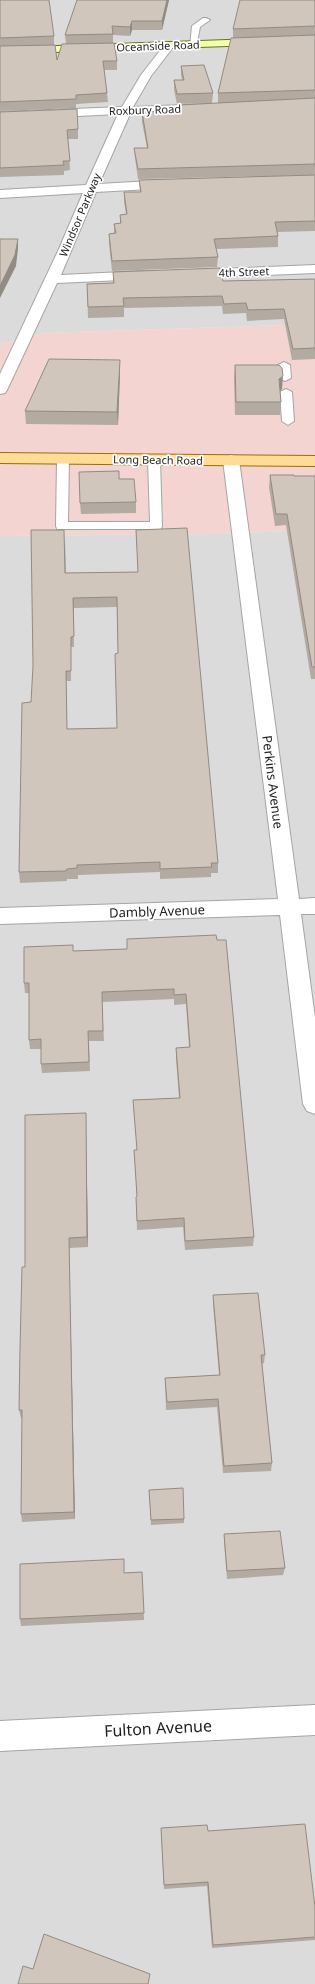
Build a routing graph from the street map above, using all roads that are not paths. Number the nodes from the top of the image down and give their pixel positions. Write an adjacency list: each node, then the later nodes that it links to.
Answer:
1 (206, 20): 3 (lane)
2 (315, 40): 3 (main road, Oceanside Road)
3 (193, 45): 4 (main road, Oceanside Road)
4 (169, 46): 5 (main road, Oceanside Road); 7 (street, Windsor Parkway)
5 (0, 51)
6 (220, 107): 7 (street, Roxbury Road)
7 (126, 110): 8 (street, Roxbury Road); 10 (street, Windsor Parkway)
8 (0, 116)
9 (183, 184): 10 (street)
10 (92, 189): 11 (street); 15 (street, Windsor Parkway)
11 (0, 194)
12 (315, 269): 13 (street, 4th Street)
13 (182, 274)
14 (160, 275): 15 (street)
15 (53, 278): 18 (street, Windsor Parkway)
16 (284, 365): 17 (lane)
17 (285, 378)
18 (0, 390)
19 (286, 392): 20 (lane)
20 (288, 421)
21 (0, 458): 22 (main road, Long Beach Road)
22 (63, 459): 23 (main road, Long Beach Road); 23 (lane)
23 (154, 460): 24 (main road, Long Beach Road)
24 (231, 460): 25 (main road, Long Beach Road); 27 (street, Perkins Avenue)
25 (315, 461)
26 (315, 906): 27 (street, Dambly Avenue)
27 (289, 907): 28 (street, Dambly Avenue); 29 (street, Perkins Avenue)
28 (0, 916)
29 (315, 1104)
30 (315, 1720): 31 (street, Fulton Avenue)
31 (0, 1736)

